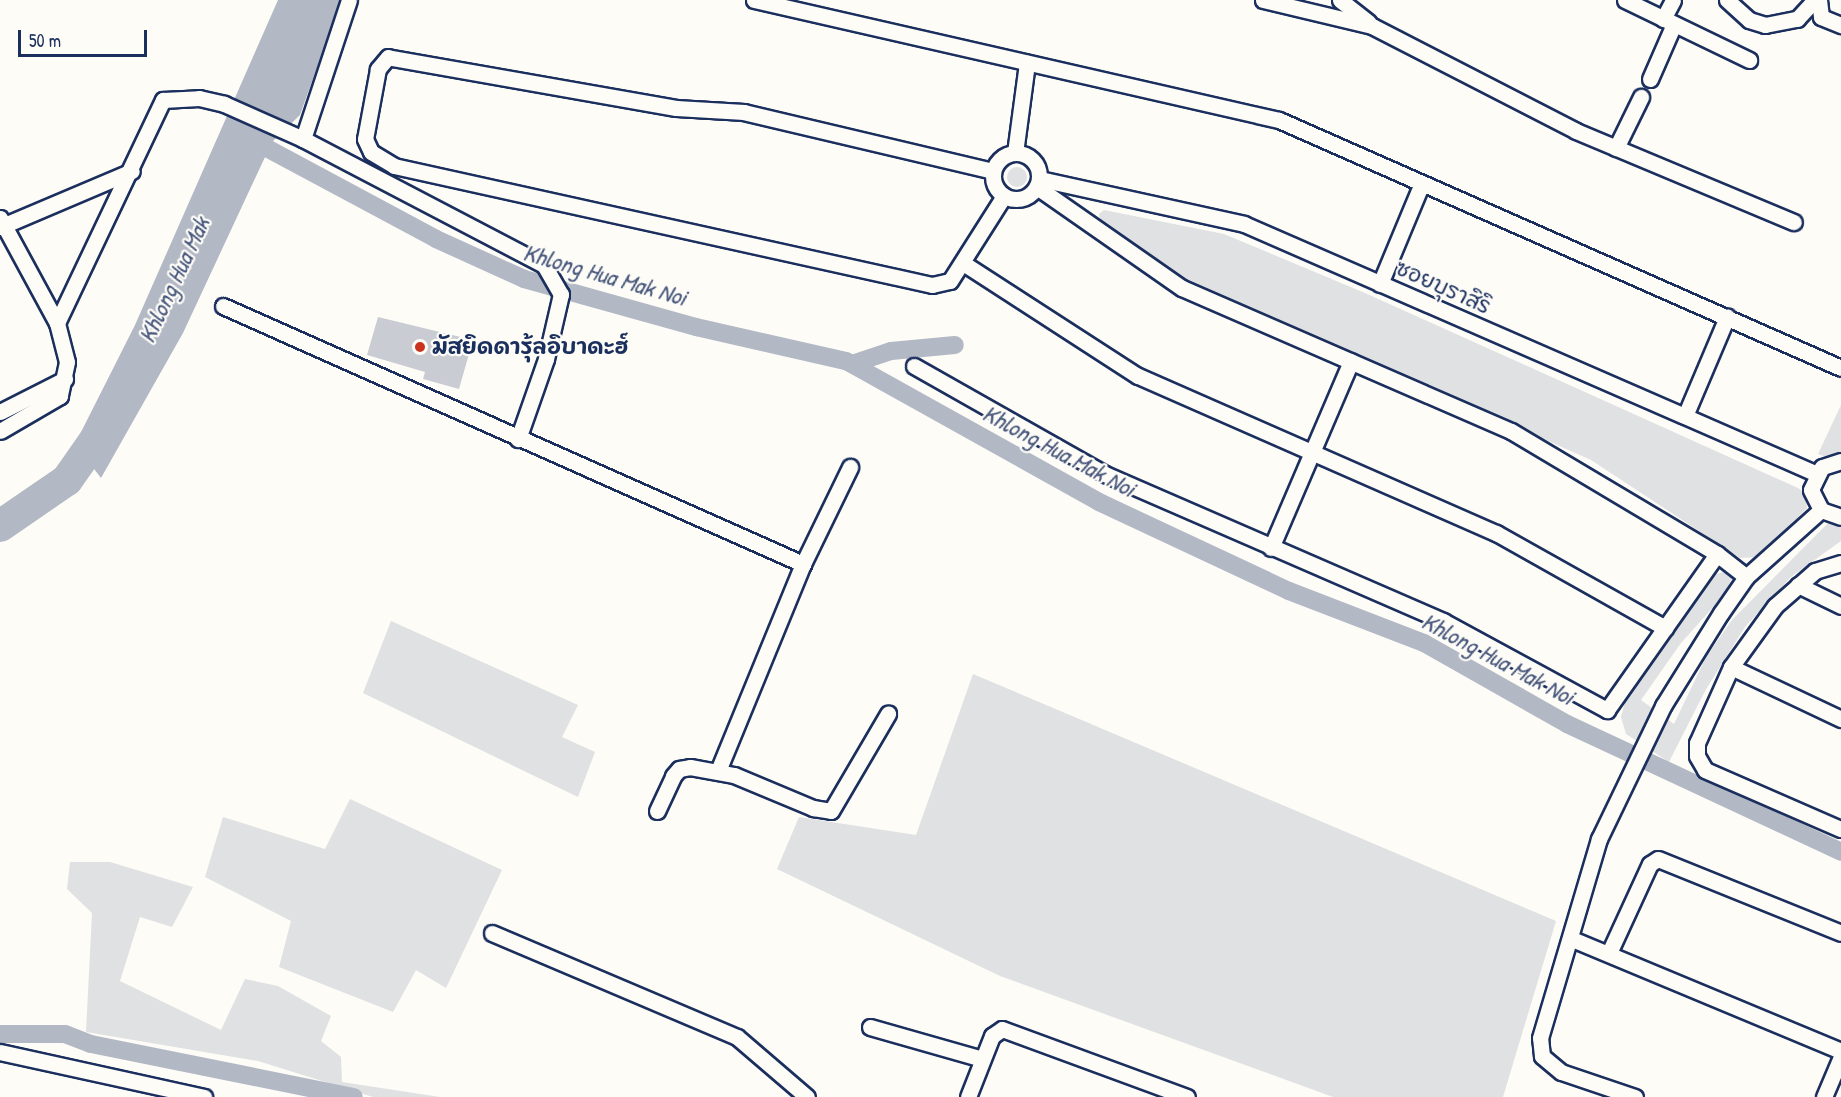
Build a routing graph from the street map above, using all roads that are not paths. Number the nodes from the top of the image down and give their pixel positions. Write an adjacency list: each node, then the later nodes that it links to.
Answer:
1 (350, 0): 16 (street)
2 (754, 0): 13 (street)
3 (1263, 0): 11 (street)
4 (1340, 0): 11 (street)
5 (1625, 0): 9 (street)
6 (1673, 0): 9 (street)
7 (1727, 0): 8 (street)
8 (1817, 0): 10 (street)
9 (1669, 22): 12 (street); 14 (street)
10 (1841, 25)
11 (1372, 26): 17 (street)
12 (1749, 60)
13 (1027, 63): 18 (street); 22 (street)
14 (1650, 79)
15 (1641, 97): 17 (street)
16 (298, 137): 19 (street); 38 (street)
17 (1616, 148): 24 (street)
18 (1016, 153): 20 (street); 21 (street)
19 (132, 171): 25 (street); 30 (street)
20 (993, 171): 23 (street); 26 (street)
21 (1038, 183): 23 (street); 27 (street, ซอยบุราสิริ); 31 (street)
22 (1422, 183): 27 (street); 29 (street)
23 (1004, 196): 26 (street)
24 (1794, 222)
25 (1, 223): 30 (street)
26 (963, 263): 39 (street)
27 (1380, 284): 36 (street, ซอยบุราสิริ)
28 (223, 306): 38 (street)
29 (1728, 318): 33 (street); 36 (street)
30 (57, 323): 34 (street)
31 (1351, 361): 39 (street); 46 (street)
32 (914, 366): 45 (street)
33 (1841, 368)
34 (65, 379): 35 (street); 37 (street)
35 (0, 412)
36 (1685, 417): 42 (street, ซอยบุราสิริ)
37 (0, 431)
38 (518, 439): 48 (street)
39 (1313, 451): 45 (street); 52 (street)
40 (1841, 461): 42 (street)
41 (850, 467): 48 (street)
42 (1815, 473): 43 (street)
43 (1821, 510): 44 (street); 49 (street)
44 (1841, 517)
45 (1271, 548): 52 (street)
46 (1717, 554): 49 (street); 52 (street)
47 (1841, 562): 50 (street)
48 (803, 564): 56 (street)
49 (1746, 577): 61 (street)
50 (1798, 585): 51 (street); 53 (street)
51 (1841, 606)
52 (1665, 628)
53 (1731, 667): 55 (street); 58 (street)
54 (888, 714): 56 (street)
55 (1841, 719)
56 (718, 771): 57 (street)
57 (657, 811)
58 (1841, 829)
59 (492, 933): 69 (street)
60 (1841, 933): 62 (street)
61 (1572, 939): 62 (street); 72 (street)
62 (1609, 953): 64 (street)
63 (870, 1028): 67 (street)
64 (1841, 1051)
65 (0, 1052): 68 (street)
66 (1841, 1057): 73 (street)
67 (982, 1059): 70 (street); 71 (street)
68 (204, 1097)
69 (807, 1097)
70 (968, 1097)
71 (1187, 1097)
72 (1635, 1097)
73 (1824, 1097)

